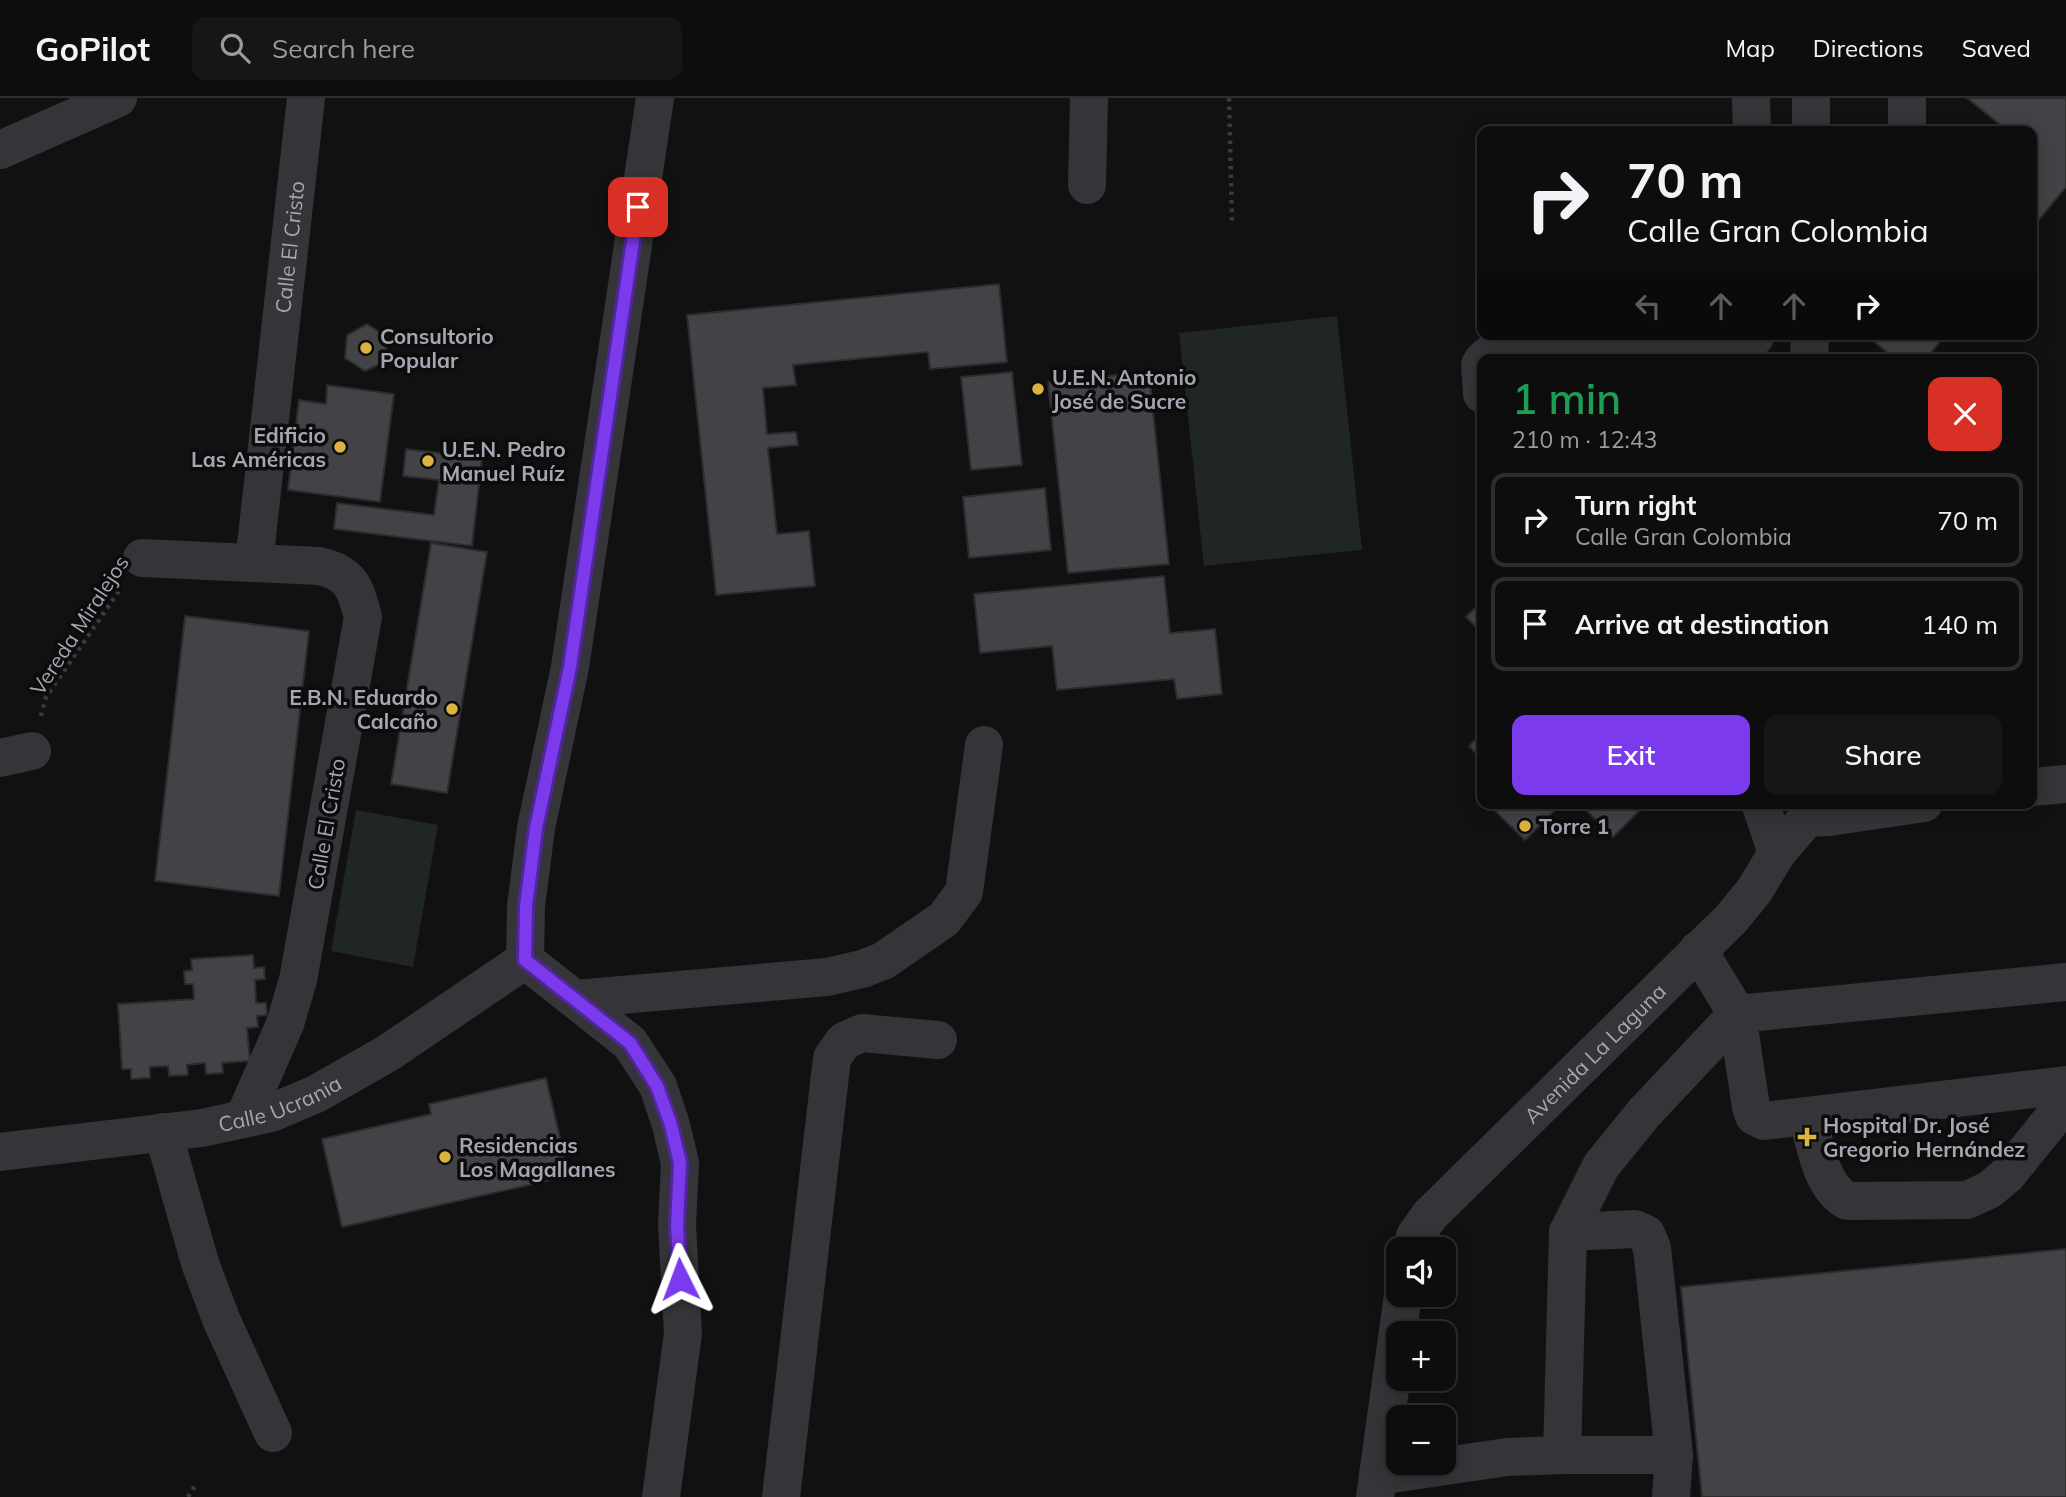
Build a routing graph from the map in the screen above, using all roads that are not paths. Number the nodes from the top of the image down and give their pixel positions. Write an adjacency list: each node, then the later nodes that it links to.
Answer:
1 (118, 98): 11 (street)
2 (306, 98): 16 (street, Calle El Cristo)
3 (655, 98): 25 (street)
4 (1089, 98): 12 (street)
5 (1751, 98): 8 (street)
6 (1811, 98): 9 (street)
7 (1907, 98): 10 (street)
8 (1752, 126)
9 (1811, 126)
10 (1907, 126)
11 (0, 150)
12 (1087, 185)
13 (1755, 343): 14 (street)
14 (1490, 354)
15 (142, 558): 16 (street, Calle El Cristo)
16 (254, 563): 33 (street, Calle El Cristo)
17 (984, 745): 27 (street)
18 (2066, 784): 19 (street)
19 (2037, 787)
20 (1762, 809): 23 (street)
21 (1883, 809): 22 (street)
22 (1807, 811): 23 (street, Avenida La Laguna)
23 (1777, 853): 24 (street, Avenida La Laguna)
24 (1698, 950): 28 (street); 37 (street, Avenida La Laguna)
25 (525, 960): 27 (street); 33 (street, Calle Ucrania)
26 (2066, 982): 28 (street)
27 (576, 999): 43 (street)
28 (1737, 1014): 32 (street); 36 (street)
29 (938, 1040): 44 (street)
30 (2066, 1085): 32 (street)
31 (2066, 1102): 32 (street)
32 (1807, 1116)
33 (244, 1118): 34 (street, Calle Ucrania)
34 (163, 1132): 35 (street, Calle Ucrania); 39 (street)
35 (0, 1152)
36 (1568, 1232): 40 (street); 41 (street)
37 (1415, 1237)
38 (1401, 1307): 42 (street)
39 (273, 1433)
40 (1562, 1455): 41 (street); 42 (street)
41 (1674, 1455): 45 (street)
42 (1376, 1487)
43 (661, 1497)
44 (780, 1497)
45 (1671, 1497)

